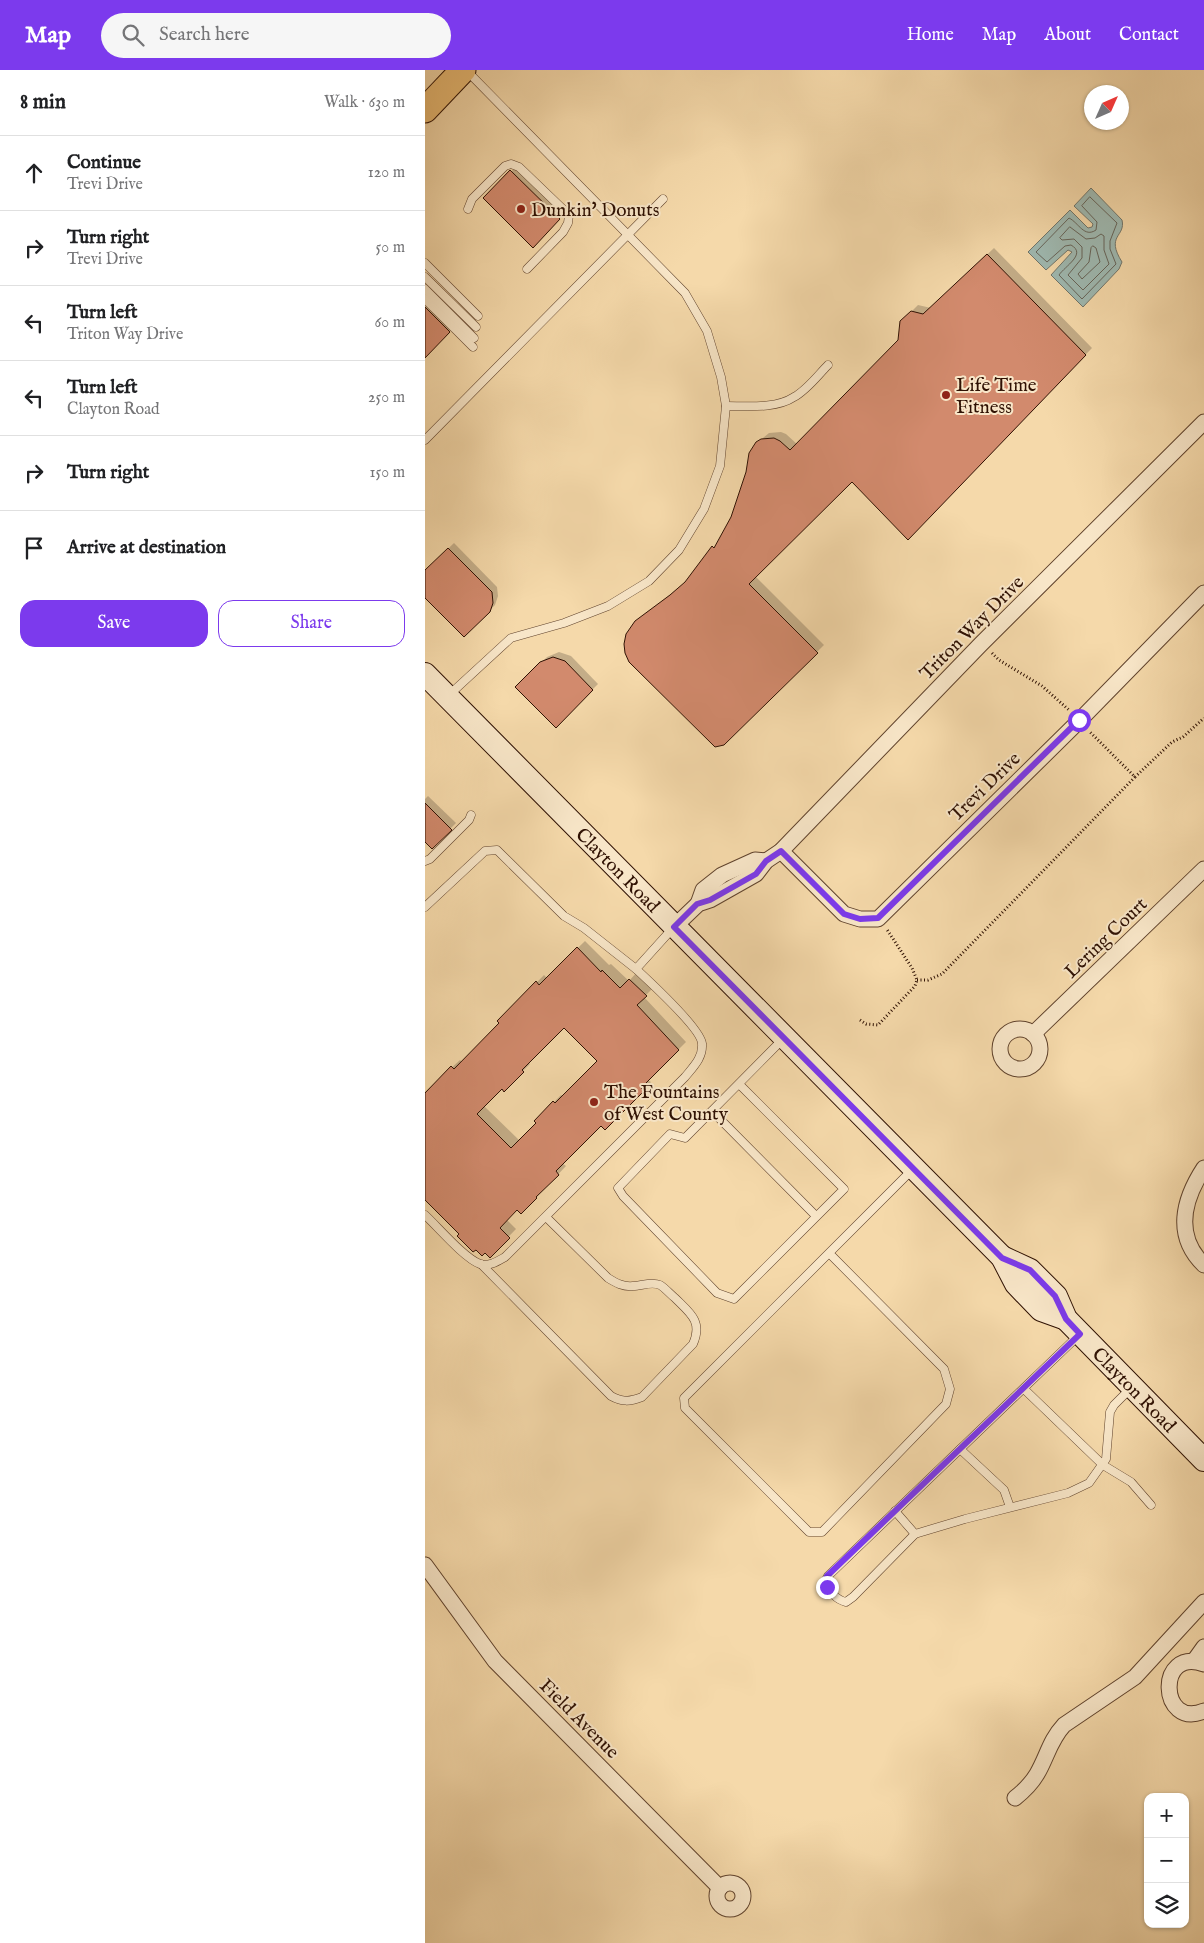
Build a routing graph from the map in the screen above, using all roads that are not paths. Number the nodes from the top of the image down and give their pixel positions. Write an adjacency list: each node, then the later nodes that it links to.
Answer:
1 (465, 70): 2 (main road); 5 (lane)
2 (425, 110)
3 (663, 199): 5 (lane)
4 (468, 209): 7 (lane)
5 (629, 234): 14 (lane); 16 (lane)
6 (425, 264): 11 (lane)
7 (527, 269)
8 (425, 277): 12 (lane)
9 (425, 289): 10 (lane)
10 (425, 299)
11 (478, 316)
12 (476, 327)
13 (828, 365): 14 (lane)
14 (726, 406): 19 (lane)
15 (1204, 422): 21 (street, Triton Way Drive)
16 (425, 440)
17 (1204, 593): 21 (street, Trevi Drive)
18 (425, 674): 19 (main road, Clayton Road)
19 (447, 696): 25 (main road, Clayton Road)
20 (471, 815): 22 (lane)
21 (781, 851): 25 (street, Triton Way Drive)
22 (425, 861)
23 (1204, 869): 27 (street, Lering Court)
24 (425, 907): 26 (lane)
25 (674, 927): 26 (lane); 28 (main road, Clayton Road)
26 (636, 970): 35 (lane)
27 (1033, 1034)
28 (785, 1037): 29 (lane); 31 (main road, Clayton Road)
29 (739, 1084): 30 (lane); 34 (lane)
30 (712, 1111): 34 (lane); 34 (lane)
31 (914, 1168): 36 (lane); 39 (main road, Clayton Road)
32 (1204, 1168): 38 (street)
33 (425, 1214): 37 (lane)
34 (817, 1216)
35 (546, 1217): 37 (lane); 37 (lane)
36 (829, 1253): 36 (lane)
37 (481, 1264)
38 (1204, 1265)
39 (1073, 1327): 40 (main road, Clayton Road); 41 (lane)
40 (1133, 1387): 43 (main road, Clayton Road); 44 (lane)
41 (1024, 1388): 42 (lane); 44 (lane)
42 (960, 1449): 46 (lane); 47 (lane)
43 (1204, 1460)
44 (1105, 1462): 45 (lane); 46 (lane)
45 (1151, 1504)
46 (1010, 1507): 48 (lane)
47 (895, 1512): 48 (lane); 48 (lane)
48 (915, 1534)
49 (425, 1565): 55 (street, Field Avenue)
50 (1204, 1602): 54 (street)
51 (1204, 1647): 52 (street)
52 (1199, 1663): 53 (street)
53 (1204, 1711)
54 (1015, 1798)
55 (720, 1888)

